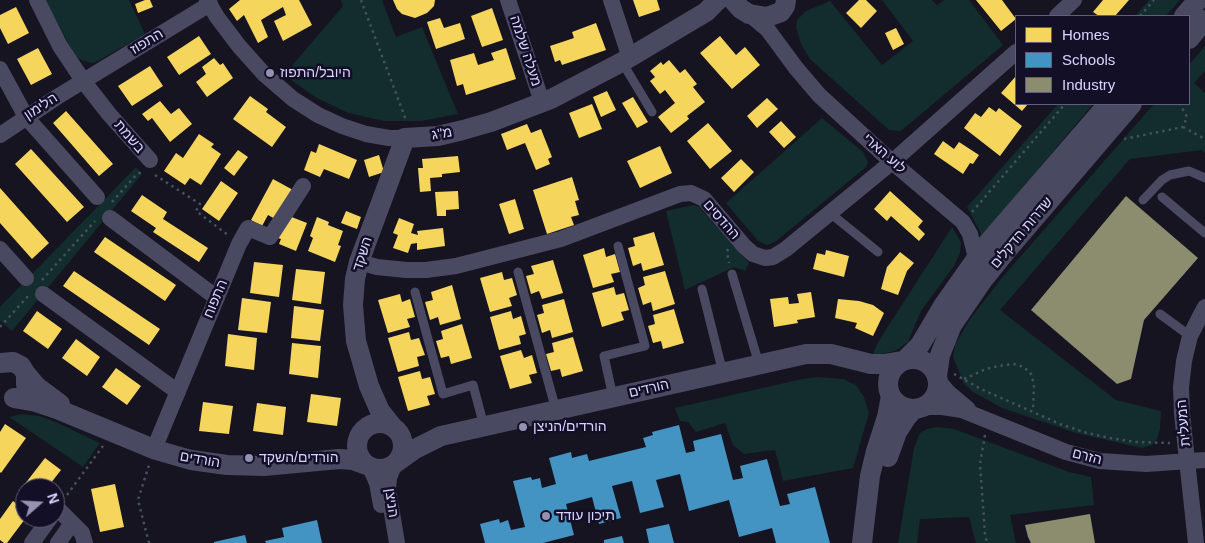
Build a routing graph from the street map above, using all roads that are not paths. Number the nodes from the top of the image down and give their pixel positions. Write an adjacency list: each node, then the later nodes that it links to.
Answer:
1 (37, 0): 19 (street, בשמת)
2 (508, 0): 20 (street, מעלה שלמה)
3 (611, 0): 17 (street)
4 (718, 0): 10 (street, מ"ג)
5 (1074, 0): 11 (street)
6 (1198, 0): 12 (street)
7 (208, 2): 19 (street, התפוז); 26 (street, מ"ג)
8 (787, 4): 9 (street, מ"ג); 15 (street)
9 (741, 8): 10 (street, מ"ג); 15 (street, לוע הארי)
10 (703, 14): 17 (street, מ"ג)
11 (1058, 15)
12 (1185, 15)
13 (1205, 20): 14 (street)
14 (1190, 38)
15 (784, 52): 27 (street, לוע הארי)
16 (1015, 53): 27 (street, ההדסים)
17 (626, 60): 20 (street, מ"ג); 23 (lane)
18 (0, 69): 24 (street)
19 (83, 81): 24 (street, הלימון); 28 (street, בשמת)
20 (542, 102): 26 (street, מ"ג)
21 (1107, 105): 38 (street, שדרות הדקלים)
22 (1131, 105): 54 (street, שדרות הדקלים)
23 (652, 112)
24 (26, 118): 25 (street, הלימון); 44 (street)
25 (0, 135)
26 (409, 138): 39 (street, השקד)
27 (892, 162): 33 (street, ההדסים); 38 (street, לוע הארי)
28 (149, 165)
29 (1205, 178): 32 (lane)
30 (303, 186): 44 (street, התפוח)
31 (1162, 197): 34 (lane)
32 (1143, 200)
33 (830, 213): 37 (lane); 39 (street, ההדסים)
34 (1205, 233)
35 (618, 246): 58 (lane)
36 (0, 249): 56 (street)
37 (878, 252)
38 (976, 258): 50 (street, שדרות הדקלים)
39 (359, 262): 55 (street, השקד)
40 (518, 272): 61 (lane)
41 (732, 274): 51 (lane)
42 (702, 289): 52 (lane)
43 (415, 292): 64 (lane)
44 (217, 298): 56 (street, התפוח)
45 (1205, 307): 47 (street, המעלית)
46 (1160, 314): 47 (lane)
47 (1190, 336): 71 (street, המעלית)
48 (3, 359): 53 (street, הורדים)
49 (856, 361): 50 (street, הורדים); 51 (street, הורדים); 57 (street, הורדים)
50 (903, 361): 54 (street); 57 (street)
51 (759, 364): 52 (street, הורדים)
52 (723, 372): 58 (street, הורדים)
53 (26, 374): 59 (street); 63 (street, הורדים)
54 (938, 374): 60 (street); 62 (street, הזרם)
55 (365, 375): 65 (street, השקד); 66 (street, השקד)
56 (178, 392): 68 (street, התפוח)
57 (890, 394): 60 (street); 82 (street)
58 (613, 397): 61 (street, הורדים)
59 (6, 399): 63 (street, הורדים)
60 (919, 408): 62 (street, הזרם); 83 (street)
61 (556, 410): 64 (street, הורדים)
62 (982, 418): 71 (street, הזרם)
63 (85, 420): 68 (street, הורדים)
64 (484, 426): 67 (street, הורדים)
65 (394, 428): 66 (street); 67 (street, הורדים); 72 (street)
66 (361, 434): 69 (street, הורדים); 73 (street)
67 (441, 436): 72 (street, הורדים)
68 (154, 449): 69 (street, הורדים)
69 (322, 460): 73 (street, הורדים)
70 (1205, 460): 71 (street, הזרם)
71 (1188, 462): 84 (street, המעלית)
72 (396, 463): 73 (street); 81 (street, הניצן)
73 (368, 466): 80 (street, הניצן)
74 (65, 516): 75 (street)
75 (72, 523): 78 (street); 79 (street)
76 (43, 528): 77 (street)
77 (32, 543)
78 (58, 543)
79 (85, 543)
80 (388, 543)
81 (397, 543)
82 (862, 543)
83 (874, 543)
84 (1196, 543)

